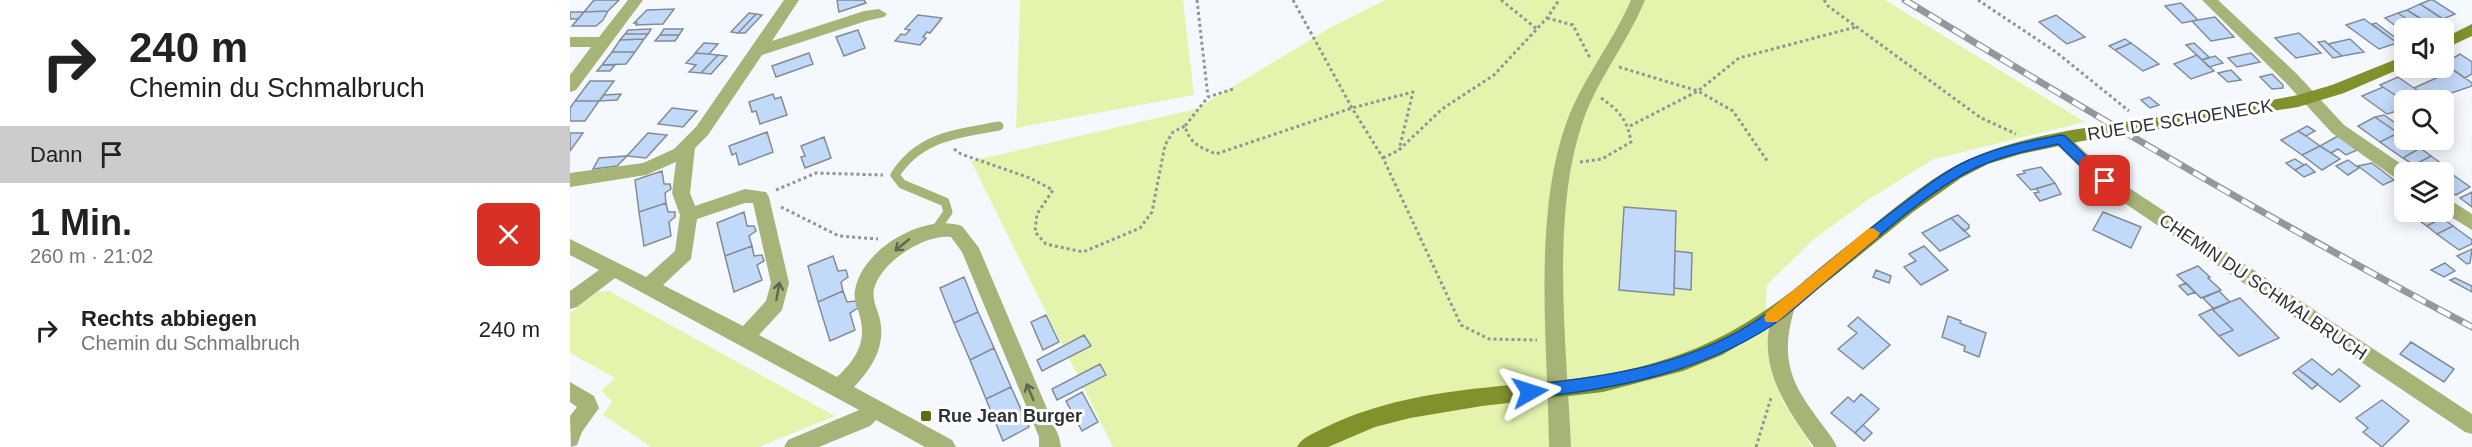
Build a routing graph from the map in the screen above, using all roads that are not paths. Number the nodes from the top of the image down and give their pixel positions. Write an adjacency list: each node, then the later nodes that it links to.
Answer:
1 (636, 0): 9 (street)
2 (792, 0): 10 (street)
3 (1638, 0): 39 (street)
4 (2209, 0): 13 (street)
5 (879, 14): 10 (street)
6 (2472, 29): 7 (main road)
7 (2454, 39)
8 (570, 42): 9 (street)
9 (604, 42): 12 (street)
10 (758, 51): 16 (street)
11 (2394, 66): 13 (main road, RUE DE SCHOENECK)
12 (570, 86)
13 (2310, 98): 15 (main road, RUE DE SCHOENECK); 17 (street)
14 (999, 126): 22 (lane)
15 (2061, 139): 27 (main road, RUE DE SCHOENECK); 32 (street, CHEMIN DU SCHMALBRUCH)
16 (687, 147): 18 (street); 20 (street)
17 (2394, 168)
18 (570, 180)
19 (2454, 210): 21 (street)
20 (689, 215): 25 (street); 28 (street, one-way to 20)
21 (2472, 223)
22 (936, 229): 29 (street, one-way to 29); 37 (street, one-way to 22)
23 (570, 246): 24 (street)
24 (614, 269): 25 (street); 26 (street)
25 (648, 287): 28 (street)
26 (570, 301)
27 (1785, 307): 38 (main road, RUE DE SCHOENECK); 40 (street)
28 (745, 337): 29 (street)
29 (839, 388): 31 (street)
30 (570, 391): 33 (street)
31 (875, 408): 35 (street); 36 (street)
32 (2472, 425)
33 (570, 439): 34 (street)
34 (584, 447)
35 (795, 447)
36 (945, 447)
37 (1050, 447)
38 (1308, 447)
39 (1560, 447)
40 (1826, 447)

